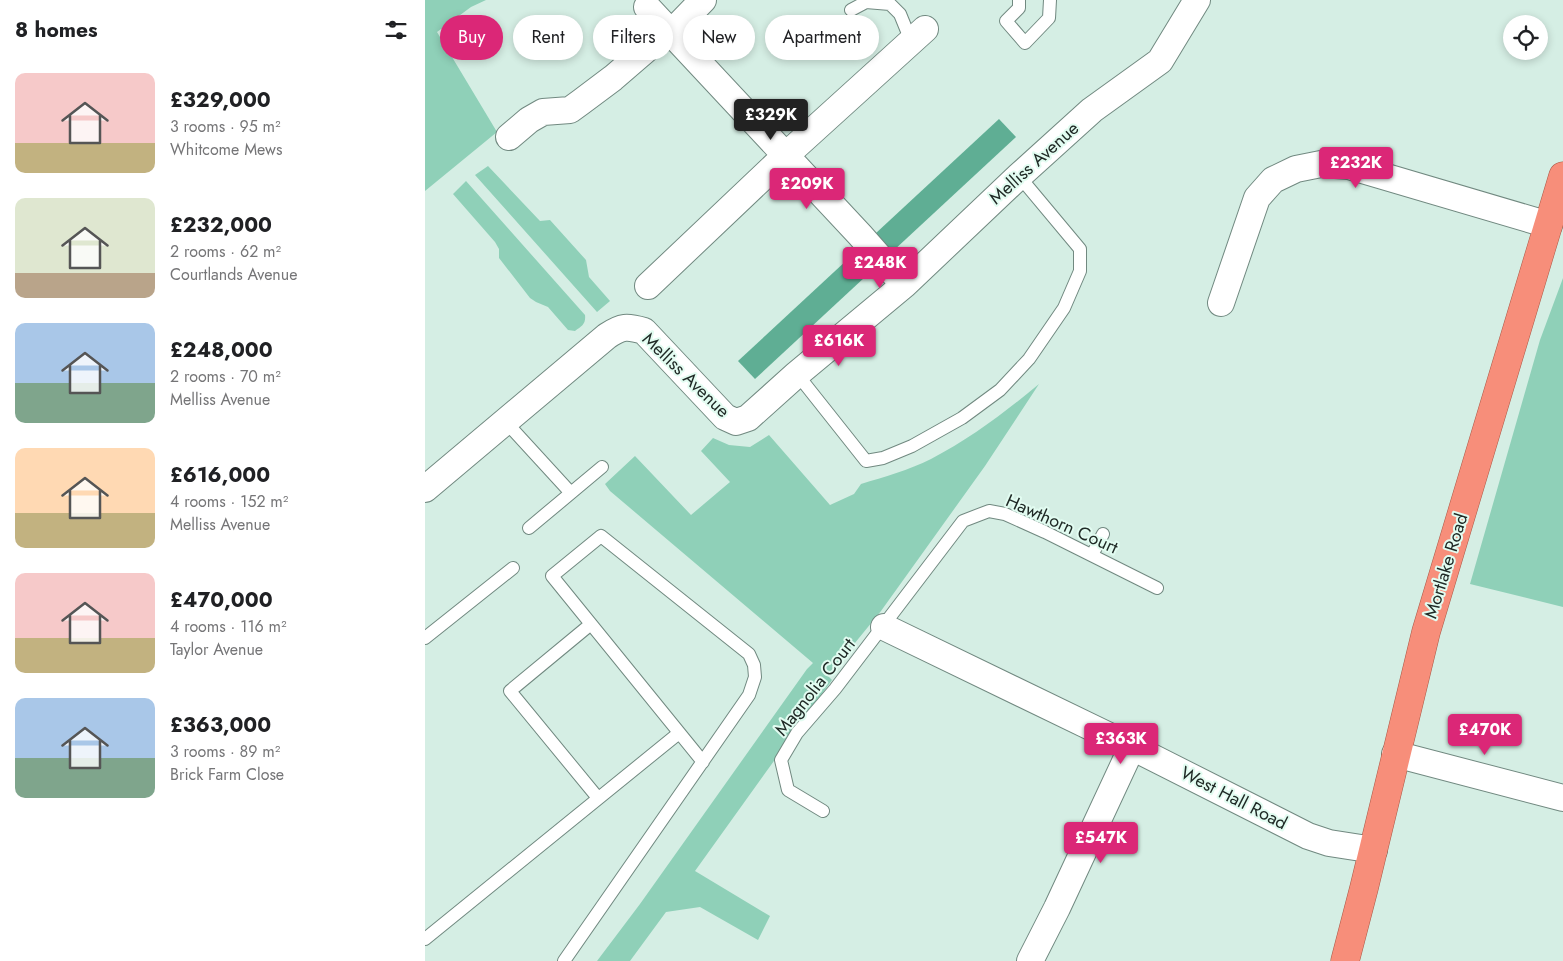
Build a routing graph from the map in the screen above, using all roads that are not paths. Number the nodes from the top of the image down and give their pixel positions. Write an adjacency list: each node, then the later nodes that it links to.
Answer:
1 (703, 0): 8 (street)
2 (1019, 0): 3 (lane)
3 (1050, 0)
4 (1197, 0): 14 (street, Melliss Avenue)
5 (647, 7): 7 (street)
6 (851, 10): 10 (lane)
7 (654, 15)
8 (673, 31)
9 (673, 35): 13 (street)
10 (918, 35): 13 (street)
11 (634, 60): 12 (street)
12 (509, 137)
13 (785, 156): 17 (street); 18 (street)
14 (1019, 176): 17 (street, Melliss Avenue); 20 (lane)
15 (1563, 176): 16 (highway, Mortlake Road)
16 (1549, 225): 19 (street); 35 (highway, Mortlake Road)
17 (904, 285): 20 (street, Melliss Avenue)
18 (648, 286)
19 (1221, 303)
20 (797, 374): 21 (street, Melliss Avenue)
21 (505, 421): 23 (street, Melliss Avenue); 24 (lane)
22 (602, 467): 24 (lane)
23 (425, 490)
24 (570, 492): 25 (lane)
25 (529, 528)
26 (1103, 534): 27 (lane)
27 (1092, 555): 29 (lane, Hawthorn Court); 31 (lane, Hawthorn Court)
28 (513, 568): 32 (lane)
29 (1157, 588)
30 (591, 624): 33 (lane); 36 (lane); 37 (lane)
31 (884, 627): 34 (street, West Hall Road); 39 (lane, Magnolia Court)
32 (425, 638)
33 (679, 733): 36 (lane); 37 (lane)
34 (1132, 747): 40 (street, West Hall Road); 43 (street)
35 (1395, 754): 38 (street); 40 (highway, Mortlake Road)
36 (703, 762): 42 (lane)
37 (599, 798): 41 (lane)
38 (1563, 798)
39 (823, 811)
40 (1374, 850): 44 (highway, Mortlake Road)
41 (425, 939)
42 (564, 961)
43 (1030, 961)
44 (1345, 961)

